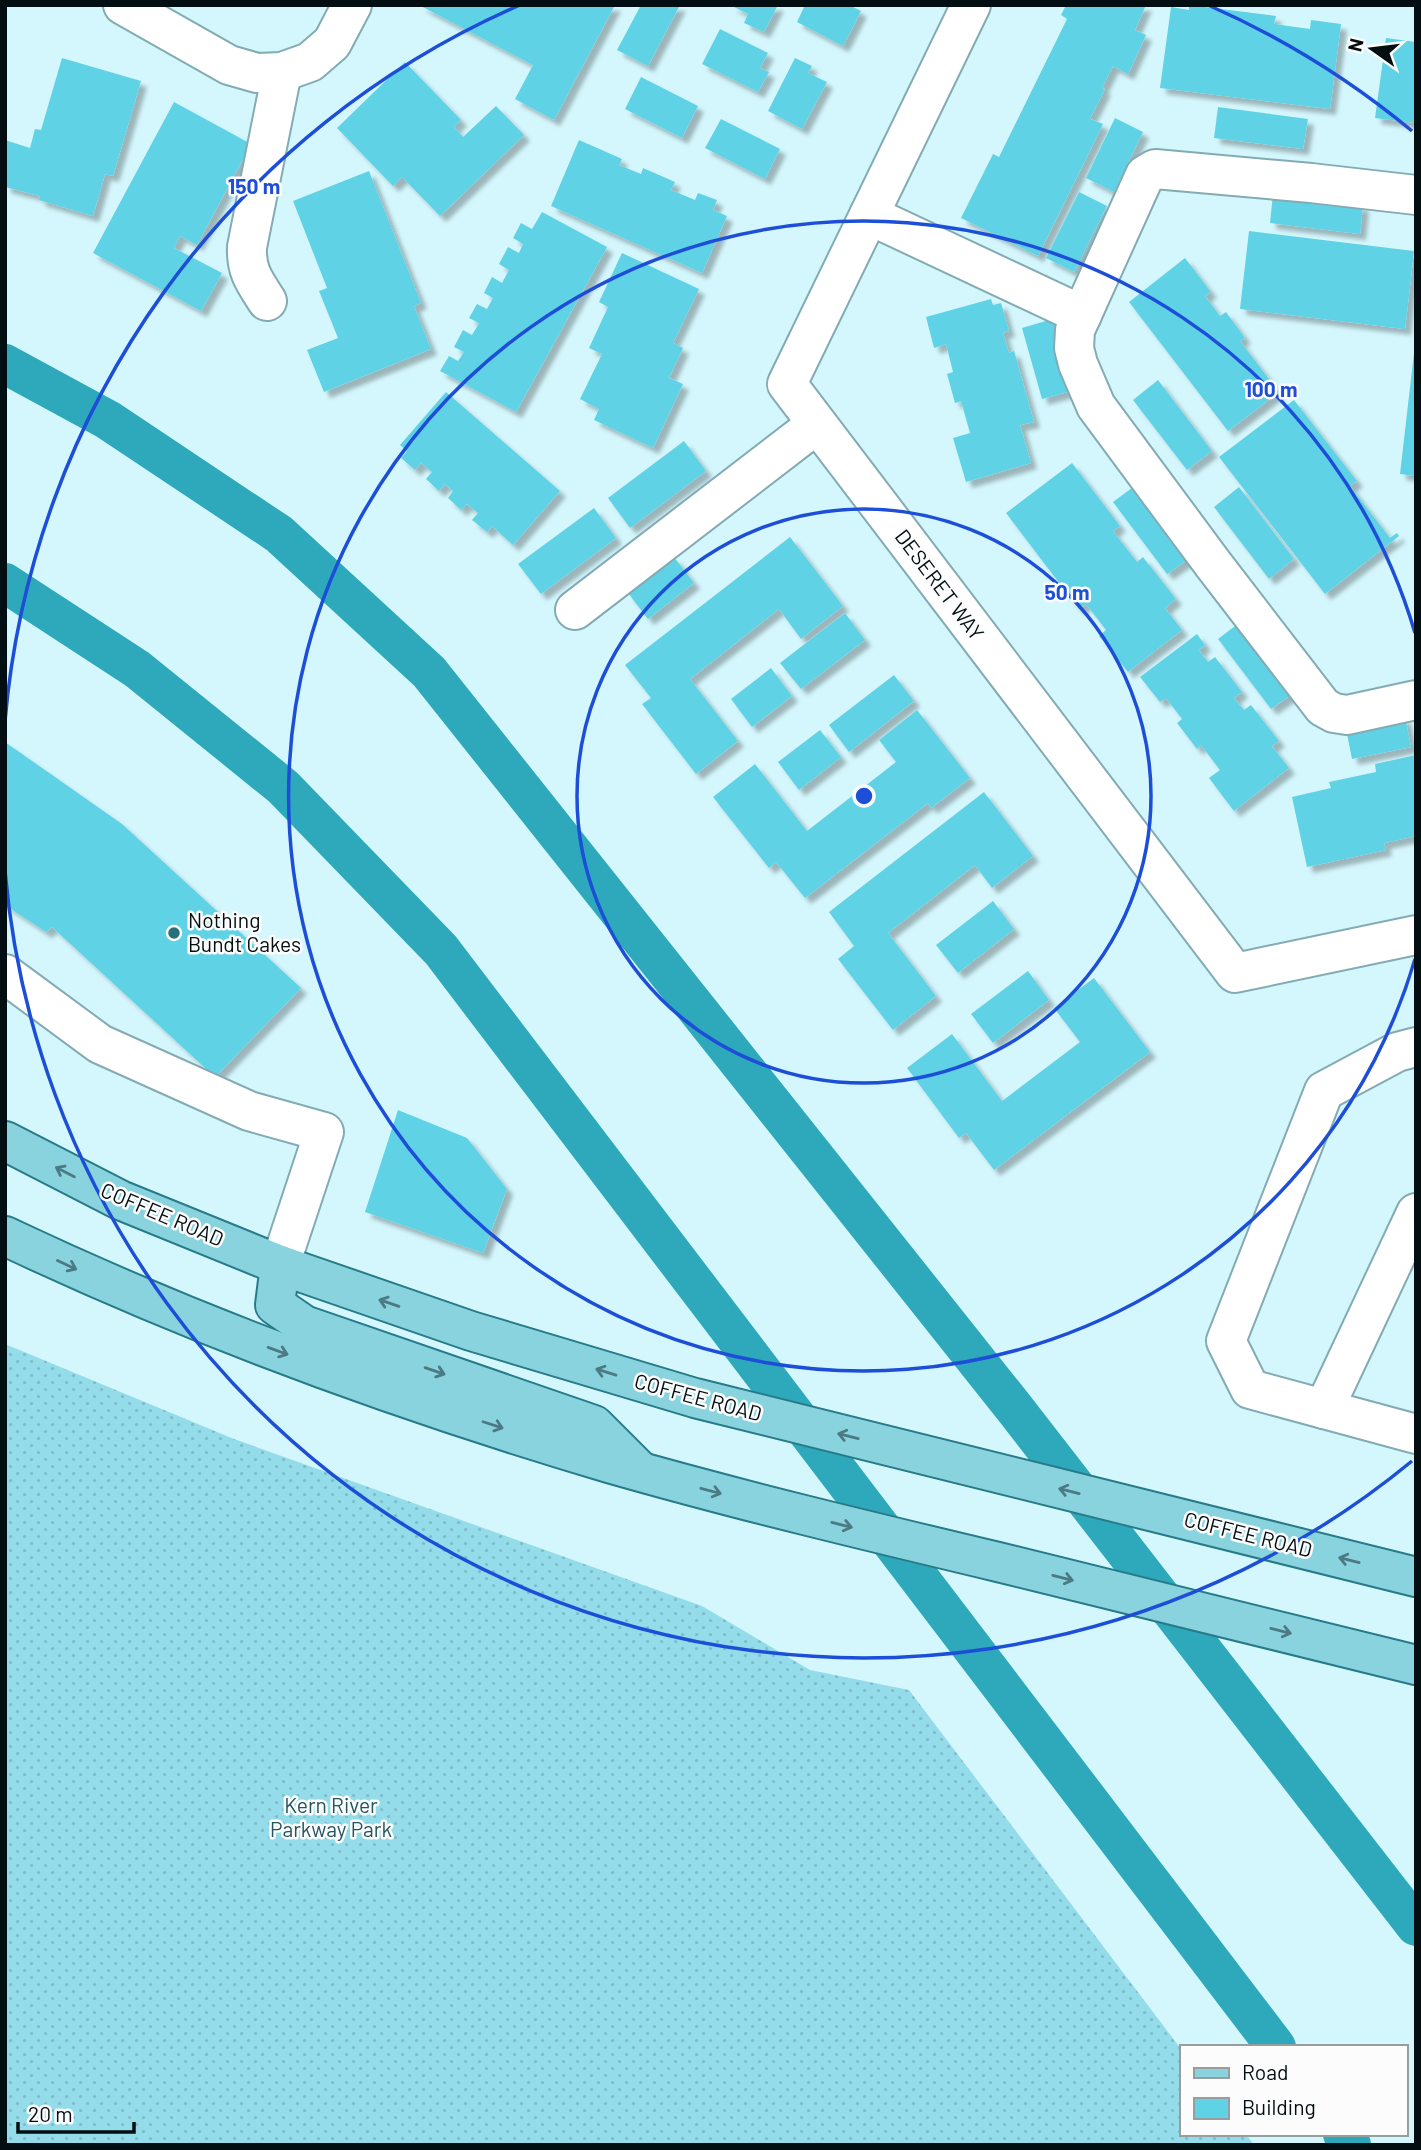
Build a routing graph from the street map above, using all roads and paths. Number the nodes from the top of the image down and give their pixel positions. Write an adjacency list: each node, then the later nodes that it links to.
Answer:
1 (123, 5): 4 (street)
2 (352, 5): 4 (street)
3 (971, 5): 6 (street, DESERET WAY)
4 (282, 72): 7 (street)
5 (1416, 195): 8 (street)
6 (869, 215): 8 (street); 9 (street, DESERET WAY)
7 (267, 301)
8 (1082, 315): 11 (street)
9 (817, 424): 10 (street); 12 (street, DESERET WAY)
10 (575, 610)
11 (1416, 700)
12 (1416, 935)
13 (5, 974): 18 (street)
14 (1416, 1047): 19 (street)
15 (5, 1141): 18 (main road, COFFEE ROAD, one-way to 15)
16 (1416, 1213): 19 (street)
17 (5, 1236): 21 (main road, one-way to 21)
18 (280, 1265): 21 (main road, one-way to 21); 22 (main road, COFFEE ROAD, one-way to 18)
19 (1324, 1409): 20 (street)
20 (1416, 1434)
21 (640, 1471): 23 (main road, one-way to 23)
22 (1416, 1577)
23 (1416, 1665)

